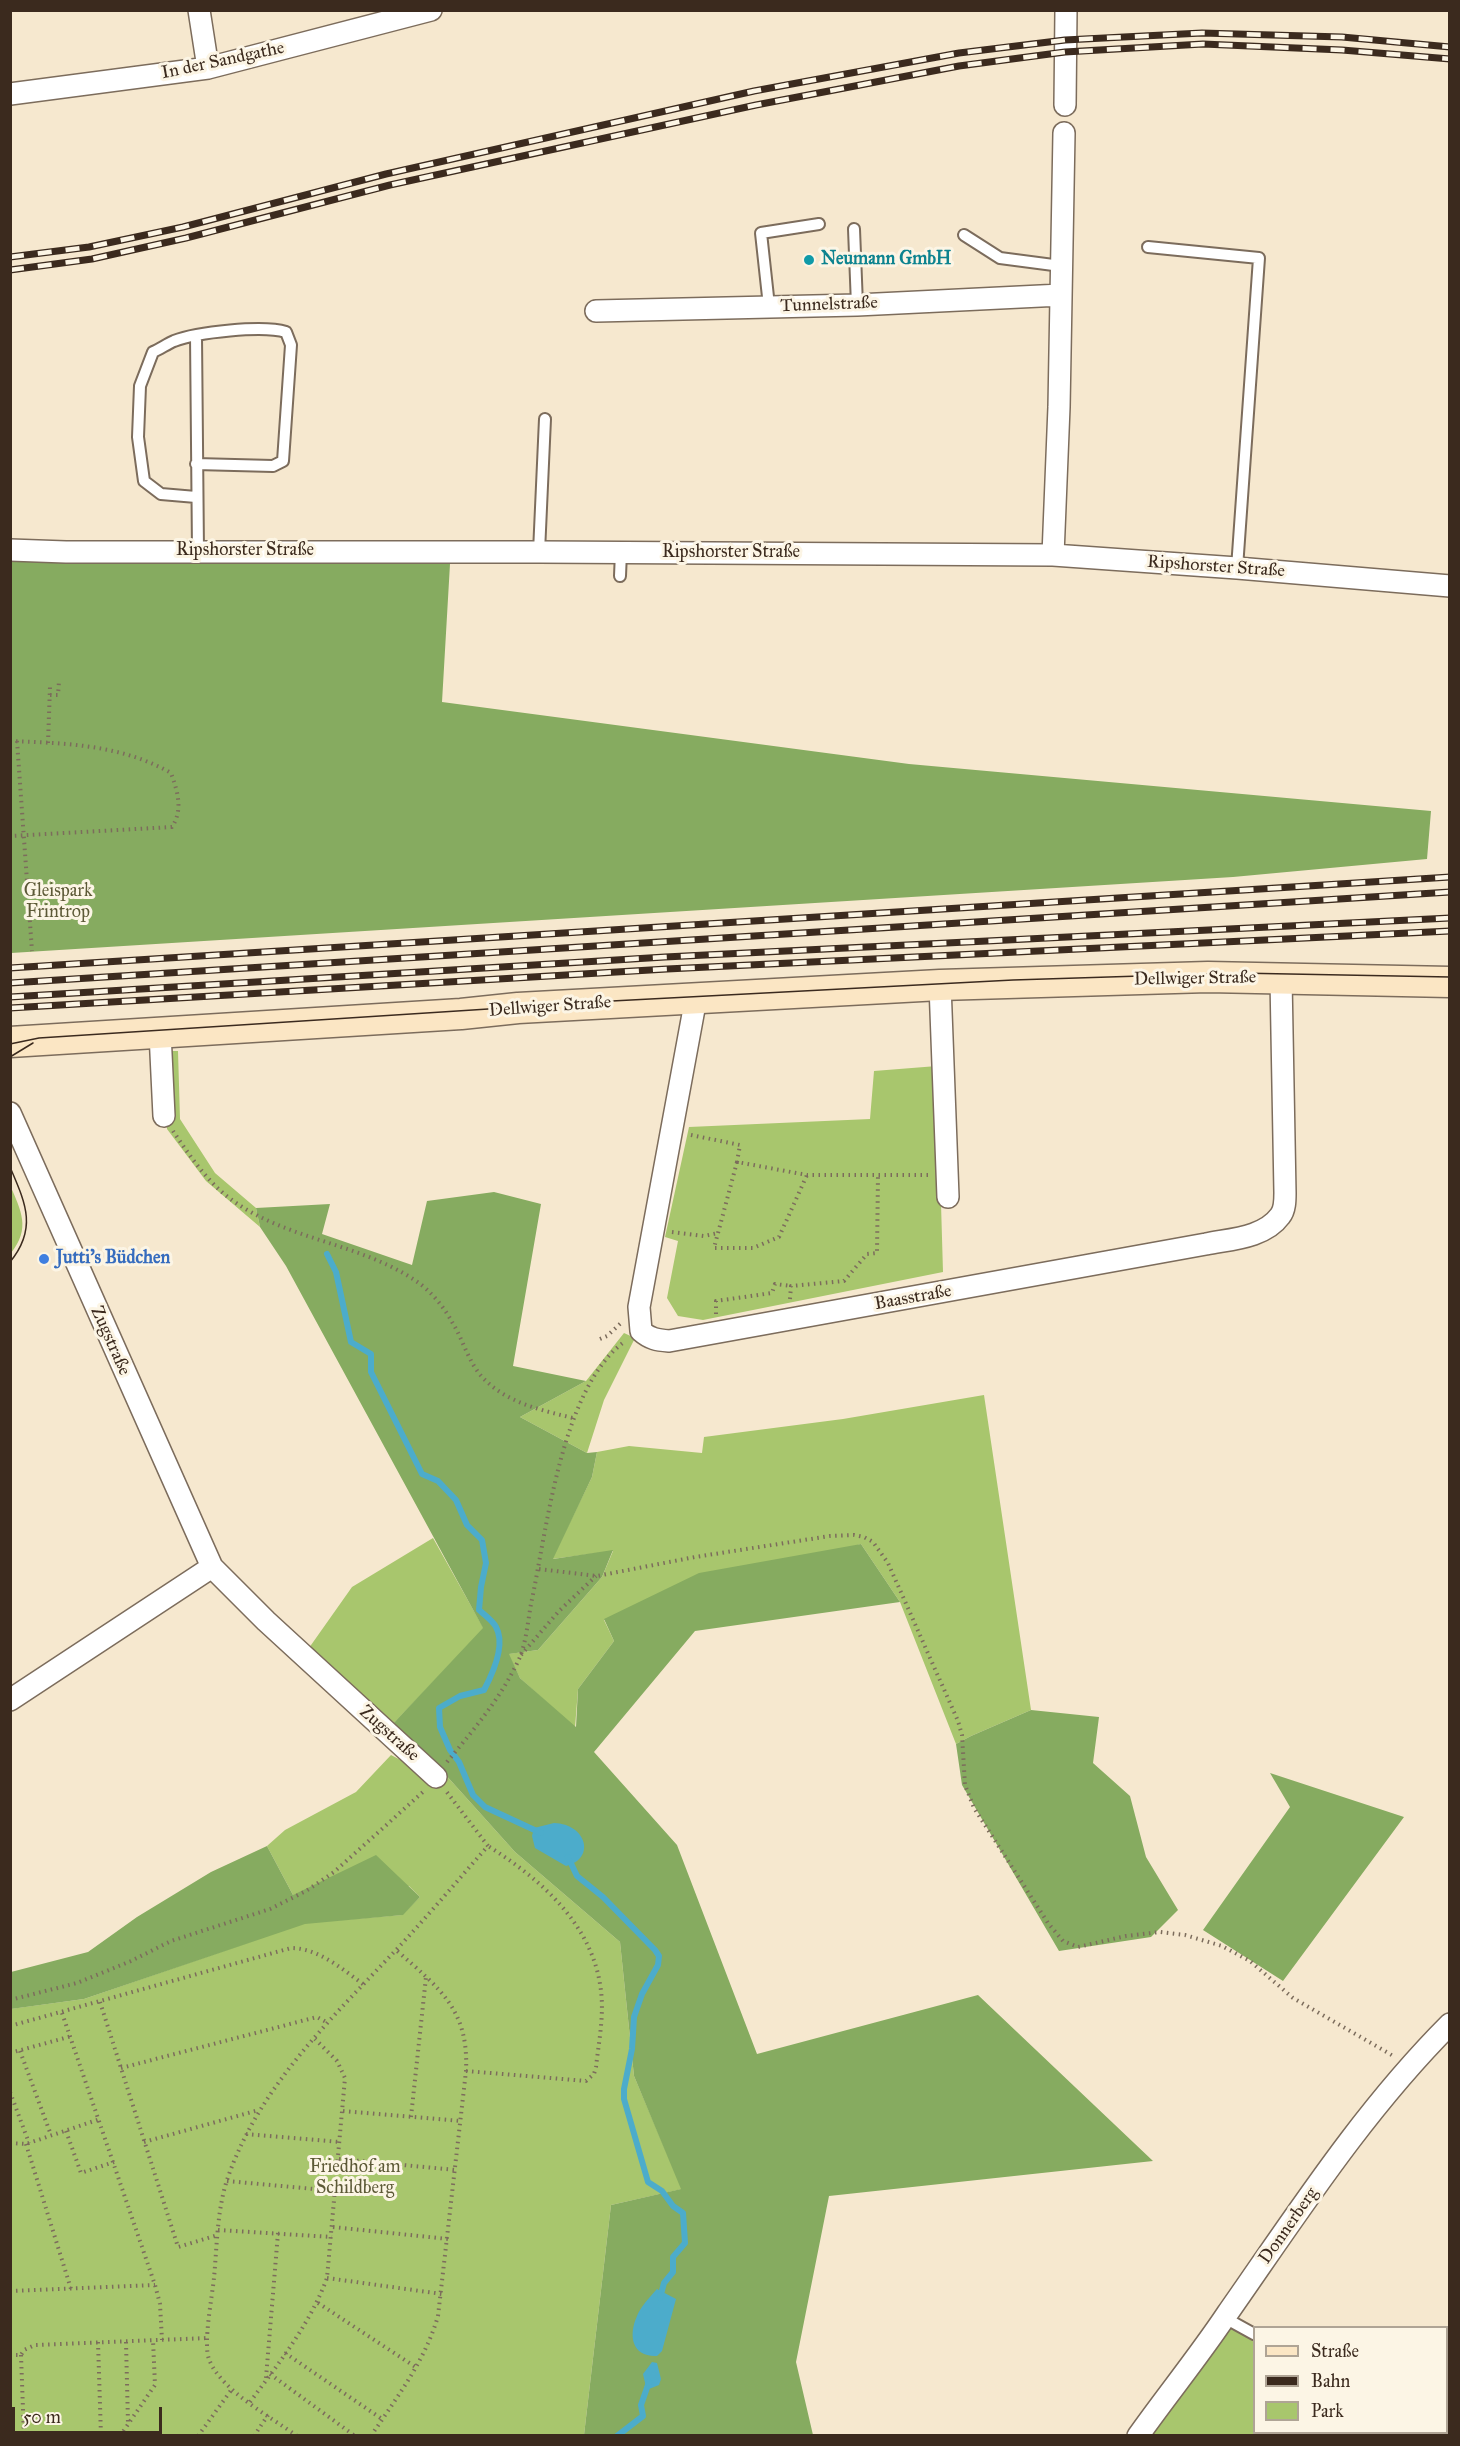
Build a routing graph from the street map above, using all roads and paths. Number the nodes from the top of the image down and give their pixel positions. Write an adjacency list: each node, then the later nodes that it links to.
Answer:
1 (199, 10): 4 (street)
2 (431, 10): 4 (street, In der Sandgathe)
3 (1066, 10): 6 (street)
4 (208, 68): 5 (street, In der Sandgathe)
5 (10, 94)
6 (1065, 105)
7 (1064, 133): 12 (street)
8 (819, 224): 15 (lane)
9 (854, 229): 14 (lane)
10 (964, 235): 12 (lane)
11 (1148, 247): 26 (lane)
12 (1061, 266): 13 (street)
13 (1061, 295): 14 (street, Tunnelstraße); 25 (street)
14 (857, 305): 15 (street, Tunnelstraße)
15 (770, 306): 16 (street, Tunnelstraße)
16 (596, 311)
17 (196, 336): 19 (lane); 19 (lane); 20 (lane)
18 (545, 419): 23 (lane)
19 (196, 464): 20 (lane)
20 (196, 497): 22 (lane)
21 (10, 550): 22 (street, Ripshorster Straße)
22 (198, 551): 23 (street, Ripshorster Straße)
23 (539, 552): 24 (street, Ripshorster Straße)
24 (621, 552): 25 (street, Ripshorster Straße); 27 (lane)
25 (1053, 555): 26 (street, Ripshorster Straße)
26 (1237, 567): 28 (street, Ripshorster Straße)
27 (620, 576)
28 (1449, 586)
29 (59, 681): 31 (path)
30 (50, 687): 31 (path)
31 (50, 695): 34 (path)
32 (10, 741): 33 (path)
33 (17, 741): 34 (path); 35 (path)
34 (48, 742): 35 (path)
35 (25, 835): 36 (path); 37 (path)
36 (10, 836)
37 (32, 951)
38 (1281, 979): 39 (main road, Dellwiger Straße); 40 (main road, Dellwiger Straße); 57 (street, Baasstraße)
39 (1449, 982)
40 (940, 985): 41 (main road, Dellwiger Straße); 50 (street)
41 (696, 998): 42 (main road, Dellwiger Straße); 46 (street)
42 (160, 1033): 43 (main road, Dellwiger Straße); 45 (street)
43 (10, 1042)
44 (10, 1113): 59 (street, Zugstraße)
45 (164, 1116): 58 (path)
46 (671, 1131): 47 (path); 52 (street)
47 (737, 1162): 48 (path); 53 (path)
48 (807, 1175): 49 (path); 53 (path)
49 (878, 1175): 50 (path); 54 (path)
50 (947, 1175): 51 (street)
51 (948, 1197)
52 (654, 1229): 53 (path); 57 (street)
53 (718, 1233)
54 (791, 1286): 55 (path); 56 (path)
55 (791, 1294)
56 (716, 1308)
57 (641, 1331): 58 (path)
58 (573, 1418): 60 (path)
59 (212, 1568): 63 (street); 64 (street, Zugstraße)
60 (539, 1569): 61 (path); 62 (path)
61 (597, 1576): 62 (path); 79 (path)
62 (520, 1656): 64 (path)
63 (10, 1700)
64 (436, 1777): 65 (path); 69 (path)
65 (488, 1846): 66 (path); 81 (path)
66 (396, 1950): 67 (path); 68 (path)
67 (426, 1976): 81 (path); 85 (path)
68 (363, 1984): 70 (path); 72 (path)
69 (10, 2000)
70 (100, 2001): 71 (path); 80 (path)
71 (62, 2013): 74 (path); 75 (path)
72 (328, 2023): 76 (path); 80 (path)
73 (1449, 2024): 79 (street, Donnerberg)
74 (10, 2026)
75 (72, 2036): 77 (path); 86 (path)
76 (315, 2039): 83 (path); 84 (path)
77 (20, 2051): 78 (path); 90 (path)
78 (10, 2053)
79 (1409, 2065): 111 (street, Donnerberg)
80 (121, 2068): 91 (path)
81 (466, 2072): 87 (path)
82 (10, 2092): 94 (path)
83 (260, 2110): 89 (path); 91 (path)
84 (343, 2111): 85 (path); 92 (path)
85 (411, 2117): 87 (path)
86 (100, 2119): 88 (path); 96 (path)
87 (461, 2121): 97 (path)
88 (66, 2131): 90 (path); 96 (path)
89 (246, 2134): 92 (path); 98 (path)
90 (51, 2135): 94 (path)
91 (144, 2142): 101 (path)
92 (340, 2142): 95 (path)
93 (10, 2143): 94 (path)
94 (28, 2143): 107 (path)
95 (339, 2159): 97 (path); 99 (path)
96 (114, 2162): 106 (path)
97 (456, 2170): 104 (path)
98 (227, 2181): 99 (path); 101 (path)
99 (336, 2191): 100 (path)
100 (333, 2227): 103 (path); 104 (path)
101 (218, 2232): 102 (path); 113 (path)
102 (278, 2233): 103 (path); 123 (path)
103 (332, 2237): 105 (path)
104 (448, 2238): 109 (path)
105 (327, 2278): 109 (path); 110 (path)
106 (155, 2285): 107 (path); 115 (path)
107 (71, 2289): 108 (path)
108 (10, 2291)
109 (442, 2294): 121 (path)
110 (318, 2302): 118 (path); 121 (path)
111 (1225, 2318): 112 (lane); 137 (street, Donnerberg)
112 (1253, 2333)
113 (208, 2338): 115 (path); 124 (path)
114 (153, 2340): 115 (path); 117 (path); 128 (path)
115 (162, 2340)
116 (99, 2342): 117 (path); 120 (path); 130 (path)
117 (126, 2342): 128 (path)
118 (285, 2353): 122 (path); 127 (path)
119 (10, 2355): 120 (path)
120 (21, 2355): 129 (path)
121 (417, 2368): 127 (path)
122 (270, 2374): 123 (path); 135 (path)
123 (266, 2380): 125 (path)
124 (232, 2389): 125 (path); 132 (path)
125 (250, 2402): 126 (path)
126 (268, 2415): 133 (path); 134 (path)
127 (382, 2419): 136 (path)
128 (128, 2424): 131 (path)
129 (24, 2436)
130 (101, 2436)
131 (120, 2436)
132 (198, 2436)
133 (254, 2436)
134 (297, 2436)
135 (355, 2436)
136 (371, 2436)
137 (1137, 2436)

